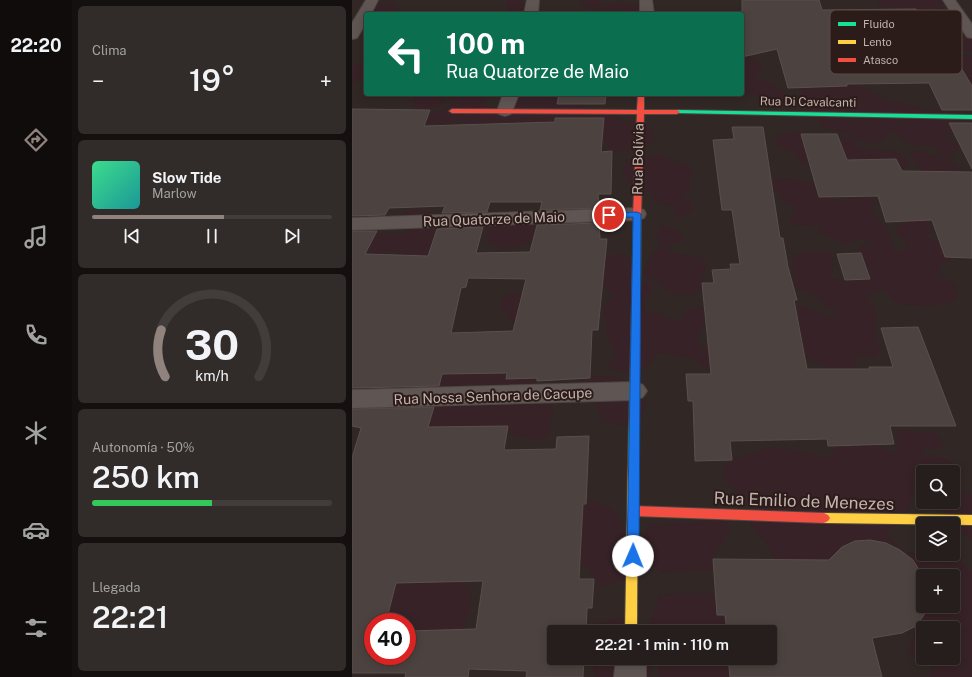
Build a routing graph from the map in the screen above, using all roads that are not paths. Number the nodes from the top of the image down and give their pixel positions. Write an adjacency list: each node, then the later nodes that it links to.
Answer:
1 (372, 0): 6 (street)
2 (533, 0): 7 (street)
3 (646, 0): 8 (street)
4 (950, 0): 5 (street)
5 (956, 10)
6 (365, 12)
7 (531, 12)
8 (647, 12)
9 (364, 14): 12 (street)
10 (962, 19): 11 (street)
11 (972, 34)
12 (352, 35)
13 (510, 96): 17 (street)
14 (641, 96): 16 (street, Rua Bolívia)
15 (452, 111): 17 (street, Rua Di Cavalcanti)
16 (639, 111): 17 (street, Rua Di Cavalcanti); 18 (street, Rua Di Cavalcanti); 19 (street, Rua Bolívia)
17 (505, 112)
18 (972, 116)
19 (637, 214): 20 (street, Rua Quatorze de Maio); 21 (street, Rua Bolívia)
20 (352, 224)
21 (635, 391): 22 (street, Rua Nossa Senhora de Cacupe); 23 (street, Rua Bolívia)
22 (352, 399)
23 (634, 511): 24 (street, Rua Emilio de Menezes); 25 (street, Rua Bolívia)
24 (972, 520)
25 (632, 625)
26 (631, 665): 27 (street)
27 (630, 677)

